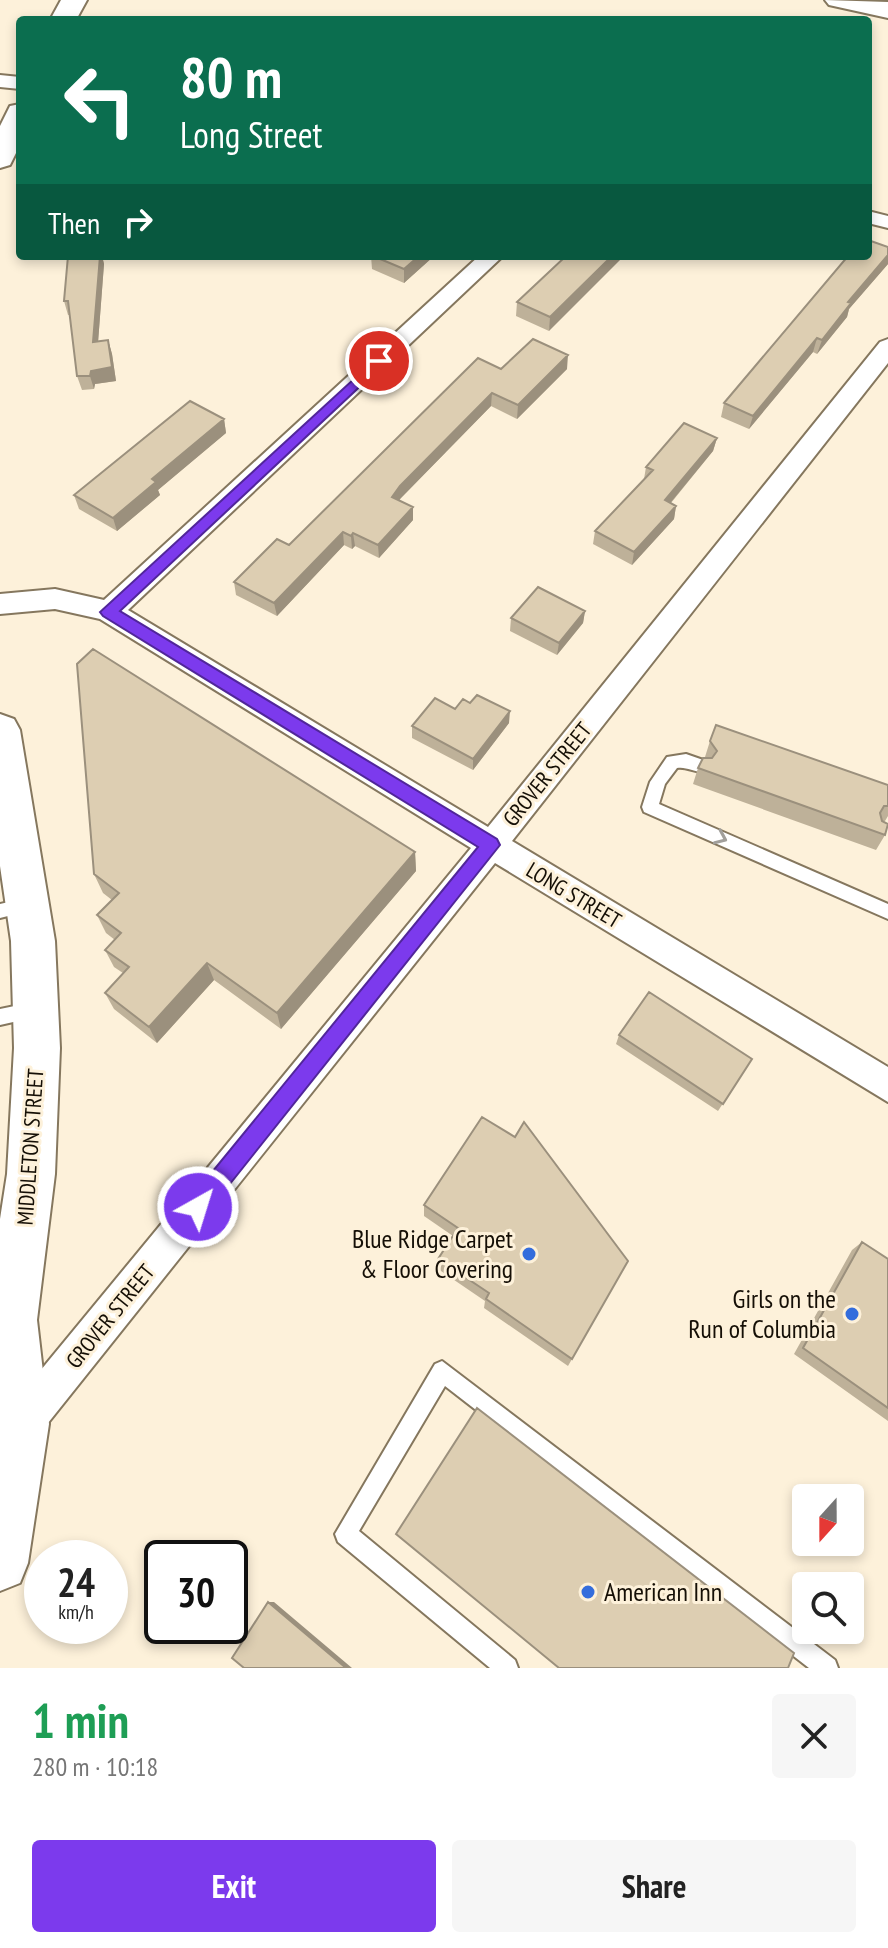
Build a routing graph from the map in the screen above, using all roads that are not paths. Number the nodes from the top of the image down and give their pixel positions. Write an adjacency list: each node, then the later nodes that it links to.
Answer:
1 (838, 0): 2 (street)
2 (888, 10)
3 (16, 121): 4 (street)
4 (0, 159)
5 (488, 260): 8 (street)
6 (888, 347): 11 (street, GROVER STREET)
7 (0, 604): 8 (street, LONG STREET)
8 (109, 612): 11 (street, LONG STREET)
9 (0, 730): 12 (street, MIDDLETON STREET)
10 (701, 766): 13 (lane, one-way to 13)
11 (491, 845): 15 (street, LONG STREET); 17 (street, GROVER STREET)
12 (14, 908): 14 (street, MIDDLETON STREET)
13 (888, 912)
14 (18, 1013): 16 (street, MIDDLETON STREET)
15 (888, 1086)
16 (6, 1320): 17 (street, MIDDLETON STREET)
17 (22, 1424): 18 (street, MIDDLETON STREET)
18 (0, 1563)
19 (507, 1668): 20 (lane)
20 (827, 1668)

